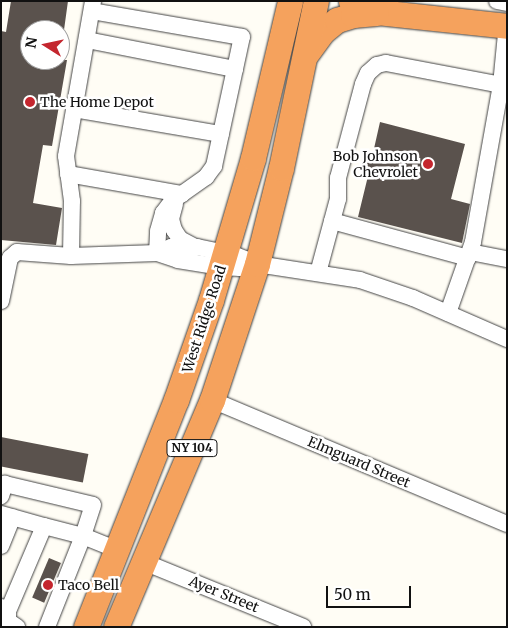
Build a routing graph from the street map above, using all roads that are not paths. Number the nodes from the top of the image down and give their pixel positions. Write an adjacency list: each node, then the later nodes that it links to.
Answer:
1 (269, 1): 11 (highway)
2 (290, 1): 11 (highway, West Ridge Road / NY 104)
3 (316, 1): 13 (highway, NY 104)
4 (351, 1): 8 (highway)
5 (497, 1): 6 (street)
6 (507, 3)
7 (92, 6): 10 (street); 12 (street)
8 (385, 7): 9 (highway); 13 (highway)
9 (507, 25): 15 (street)
10 (86, 40): 12 (street); 16 (street)
11 (277, 54): 14 (highway, West Ridge Road / NY 104)
12 (235, 69): 17 (street)
13 (300, 69): 27 (highway, NY 104)
14 (271, 82): 26 (highway, West Ridge Road / NY 104); 27 (highway)
15 (501, 85): 20 (street); 23 (street)
16 (74, 109): 17 (street); 18 (street)
17 (221, 134): 19 (street)
18 (68, 174): 19 (street); 24 (street)
19 (180, 196): 21 (street); 22 (street)
20 (332, 220): 23 (street); 28 (street)
21 (197, 247): 22 (street); 26 (street)
22 (157, 253): 24 (street); 26 (street)
23 (469, 255): 25 (street); 30 (street)
24 (71, 256): 29 (street)
25 (507, 259)
26 (224, 260): 27 (street); 39 (highway, West Ridge Road / NY 104)
27 (257, 264): 28 (street); 32 (highway, NY 104)
28 (318, 273): 30 (street)
29 (1, 301)
30 (448, 313): 31 (street)
31 (507, 339)
32 (212, 400): 35 (street, Elmguard Street); 40 (highway, NY 104)
33 (3, 488): 37 (street)
34 (7, 515): 36 (street); 38 (street)
35 (507, 524)
36 (44, 526): 37 (street); 41 (street)
37 (83, 536): 39 (street); 43 (street)
38 (1, 546)
39 (118, 550): 44 (highway, West Ridge Road / NY 104)
40 (144, 562): 45 (highway, NY 104); 46 (street, Ayer Street)
41 (4, 609): 42 (street)
42 (17, 627)
43 (47, 627)
44 (86, 627)
45 (116, 627)
46 (303, 627)

